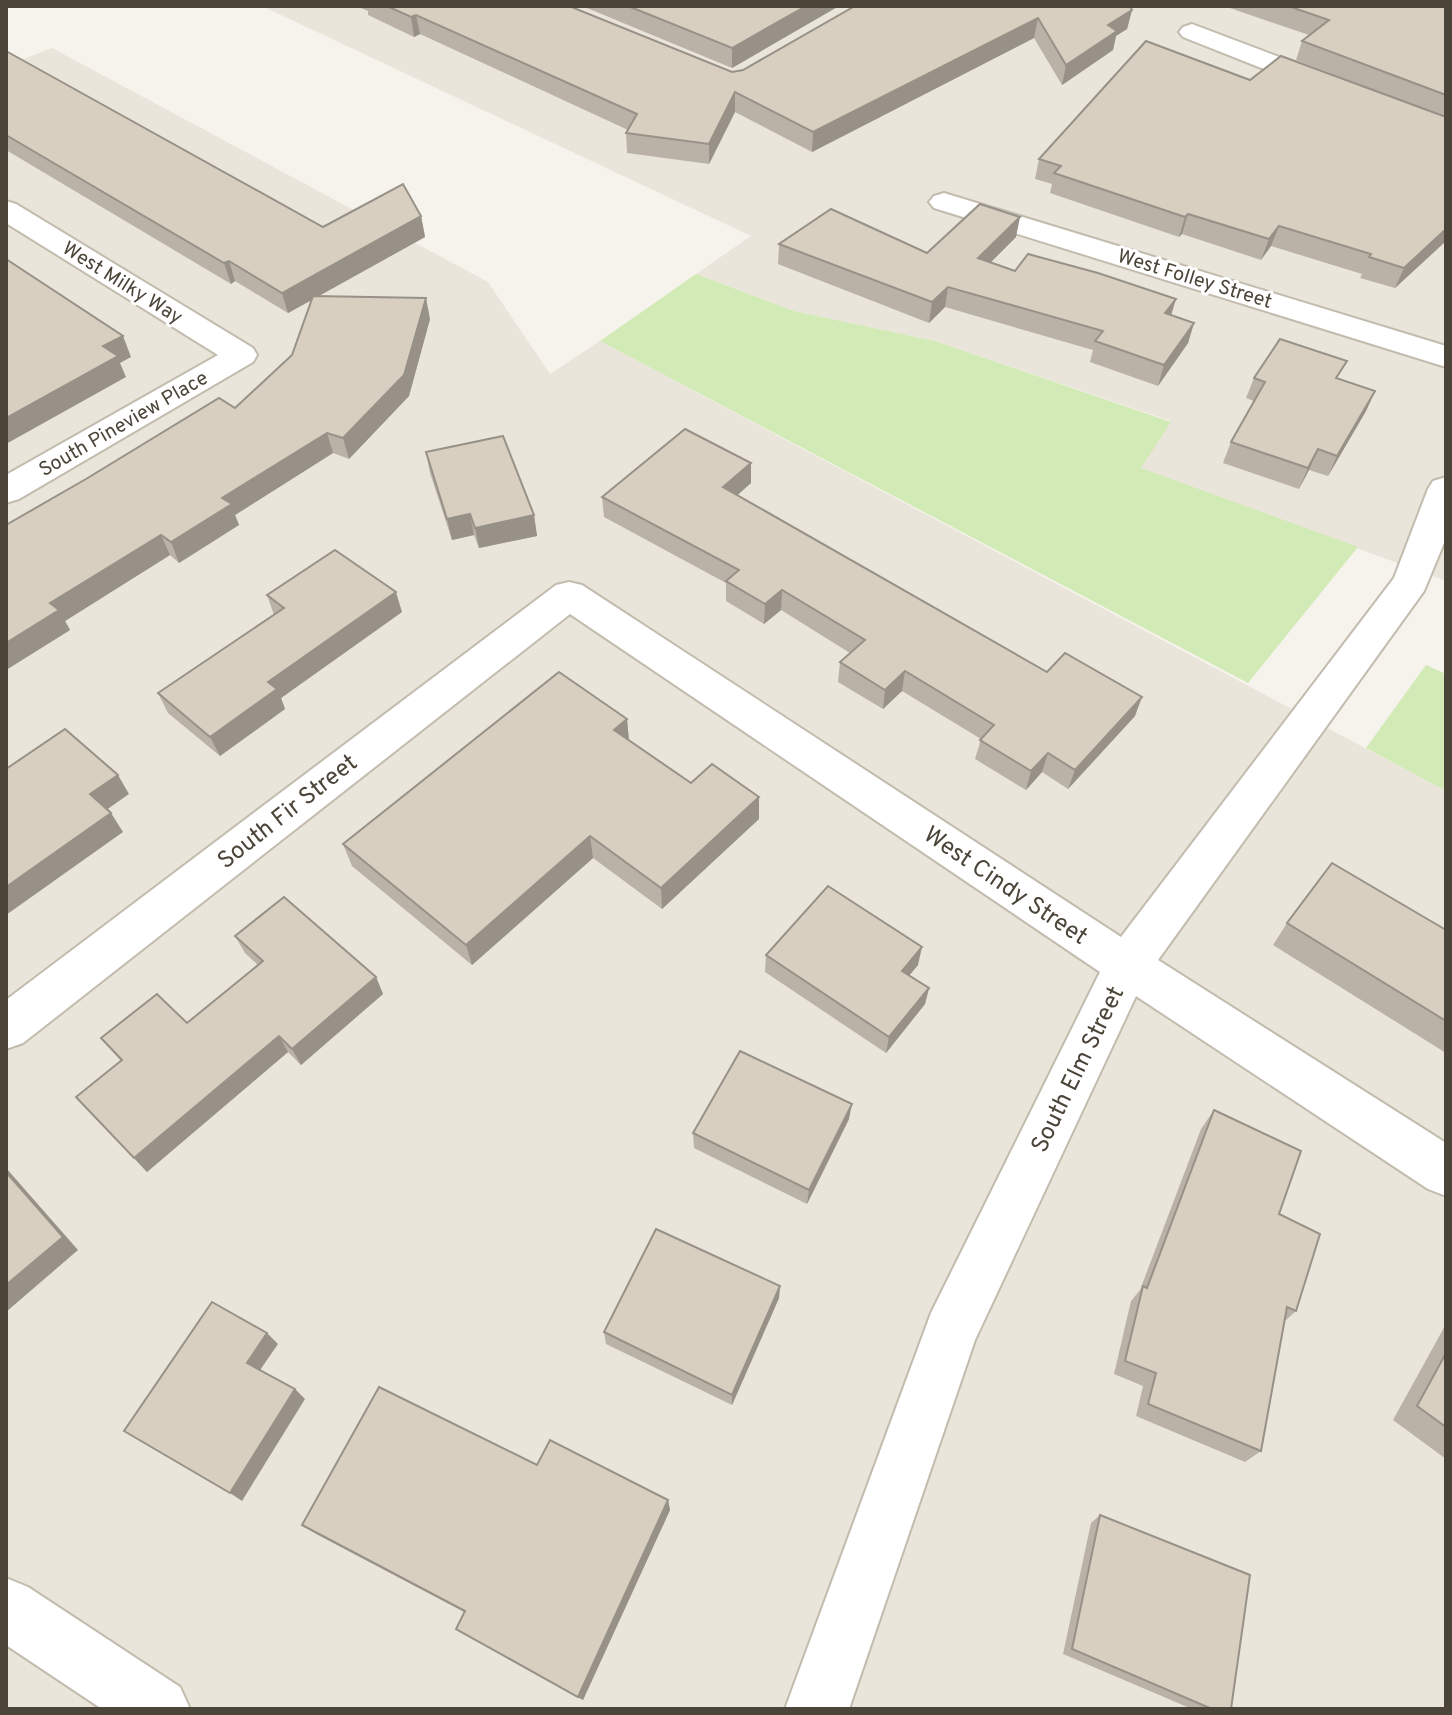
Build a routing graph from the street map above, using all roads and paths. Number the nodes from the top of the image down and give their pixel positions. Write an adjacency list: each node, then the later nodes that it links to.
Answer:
1 (1192, 32): 2 (street)
2 (1347, 93)
3 (944, 202): 6 (street, West Folley Street)
4 (6, 210): 5 (street, West Milky Way)
5 (241, 355): 8 (street, South Pineview Place)
6 (1446, 357)
7 (1446, 489): 10 (street, South Elm Street)
8 (6, 491)
9 (569, 595): 10 (street, West Cindy Street); 11 (street, South Fir Street)
10 (1127, 965): 12 (street, West Cindy Street); 15 (street, South Elm Street)
11 (6, 1028)
12 (1446, 1172)
13 (6, 1609): 14 (street)
14 (158, 1709)
15 (817, 1709)

